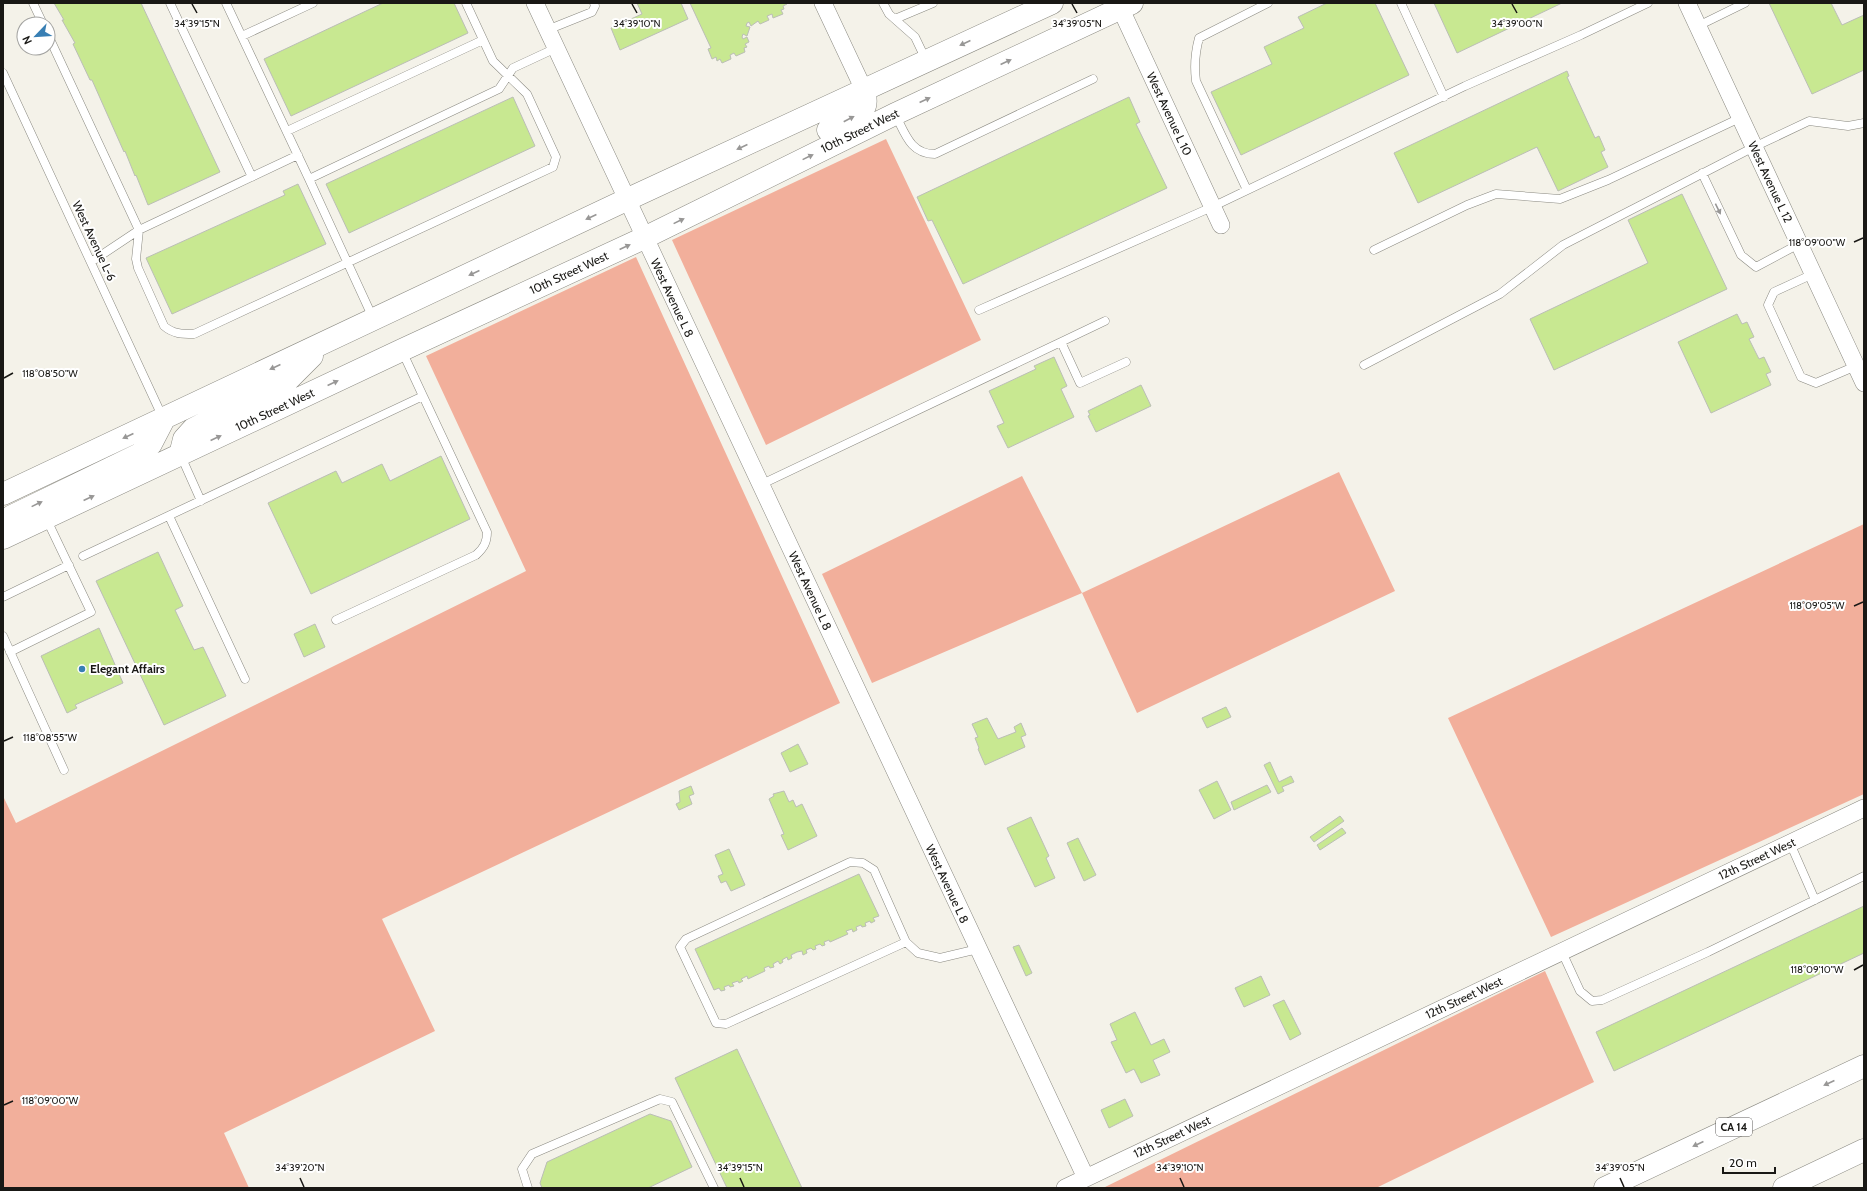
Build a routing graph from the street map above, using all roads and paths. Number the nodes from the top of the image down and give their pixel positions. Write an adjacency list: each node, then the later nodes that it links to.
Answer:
1 (33, 3): 18 (lane)
2 (170, 3): 39 (lane)
3 (226, 3): 22 (lane)
4 (313, 3): 22 (lane)
5 (466, 3): 23 (lane)
6 (535, 3): 21 (street, West Avenue L 8)
7 (594, 3): 21 (lane)
8 (823, 3): 30 (street)
9 (883, 3): 19 (lane)
10 (933, 3): 19 (lane)
11 (1052, 3): 26 (main road, one-way to 26)
12 (1268, 3): 42 (lane)
13 (1401, 3): 31 (lane)
14 (1648, 3): 31 (lane)
15 (1687, 3): 20 (street, West Avenue L 12)
16 (1745, 3): 20 (lane)
17 (1123, 5): 32 (main road, 10th Street West, one-way to 17); 44 (street, West Avenue L 10)
18 (39, 16)
19 (894, 19): 26 (lane)
20 (1698, 26): 33 (street, West Avenue L 12)
21 (547, 30): 24 (street, West Avenue L 8)
22 (242, 36): 35 (lane)
23 (483, 40): 28 (lane); 35 (lane)
24 (556, 48): 28 (lane); 43 (street, West Avenue L 8)
25 (56, 52): 46 (lane)
26 (927, 60): 30 (main road)
27 (3, 73): 50 (lane, West Avenue L-6)
28 (508, 75): 40 (lane); 51 (lane)
29 (1093, 79): 32 (lane)
30 (864, 90): 41 (main road, one-way to 30); 43 (main road, one-way to 43)
31 (1444, 97): 42 (lane)
32 (895, 114): 41 (main road, 10th Street West, one-way to 32)
33 (1740, 118): 36 (street, West Avenue L 12); 49 (lane)
34 (1864, 123): 36 (lane)
35 (287, 131): 37 (lane)
36 (1754, 147): 38 (lane); 48 (street, West Avenue L 12)
37 (298, 155): 39 (lane); 40 (lane)
38 (1702, 174): 48 (lane, one-way to 48); 60 (lane)
39 (252, 177): 46 (lane)
40 (309, 179): 51 (lane)
41 (760, 180): 47 (main road, 10th Street West, one-way to 41)
42 (1247, 190): 44 (lane)
43 (626, 200): 47 (street, West Avenue L 8); 54 (main road, one-way to 54)
44 (1212, 207): 45 (street, West Avenue L 10); 53 (lane)
45 (1221, 225)
46 (139, 230): 50 (lane); 51 (lane)
47 (644, 238): 58 (main road, 10th Street West, one-way to 47); 66 (street, West Avenue L 8)
48 (1799, 244): 52 (street, West Avenue L 12)
49 (1374, 250)
50 (91, 262): 64 (lane, West Avenue L-6)
51 (348, 263): 54 (lane)
52 (1813, 274): 61 (street, West Avenue L 12); 61 (lane)
53 (979, 310)
54 (374, 320): 57 (main road)
55 (1105, 321): 56 (lane)
56 (1061, 342): 59 (lane); 66 (lane)
57 (324, 344): 64 (main road, one-way to 64); 65 (main road)
58 (402, 350): 63 (lane); 65 (main road, 10th Street West, one-way to 58)
59 (1126, 362)
60 (1364, 364)
61 (1856, 366): 62 (street, West Avenue L 12)
62 (1864, 383)
63 (423, 396): 68 (lane); 76 (lane)
64 (164, 419): 67 (main road, one-way to 67); 71 (main road, one-way to 64)
65 (180, 455): 68 (lane); 70 (main road, 10th Street West, one-way to 65)
66 (760, 485): 86 (street, West Avenue L 8)
67 (3, 494)
68 (201, 501): 69 (lane)
69 (168, 516): 73 (lane); 79 (lane)
70 (46, 518): 72 (main road, 10th Street West); 74 (lane)
71 (3, 522)
72 (3, 538)
73 (83, 556)
74 (69, 565): 75 (lane); 78 (lane)
75 (3, 597)
76 (336, 620)
77 (3, 636): 78 (lane)
78 (10, 652): 80 (lane)
79 (246, 679)
80 (64, 770)
81 (1864, 808): 82 (street, 12th Street West)
82 (1790, 843): 84 (lane); 87 (street, 12th Street West)
83 (1864, 876): 84 (lane)
84 (1815, 900): 87 (lane)
85 (906, 942): 85 (lane); 86 (lane)
86 (978, 949): 90 (street, West Avenue L 8)
87 (1562, 952): 90 (street, 12th Street West)
88 (1864, 1066): 94 (main road, CA 14, one-way to 94)
89 (1864, 1150): 95 (main road)
90 (1086, 1178): 93 (street, 12th Street West)
91 (528, 1188): 92 (lane)
92 (714, 1188)
93 (1065, 1188)
94 (1605, 1188)
95 (1784, 1188)

